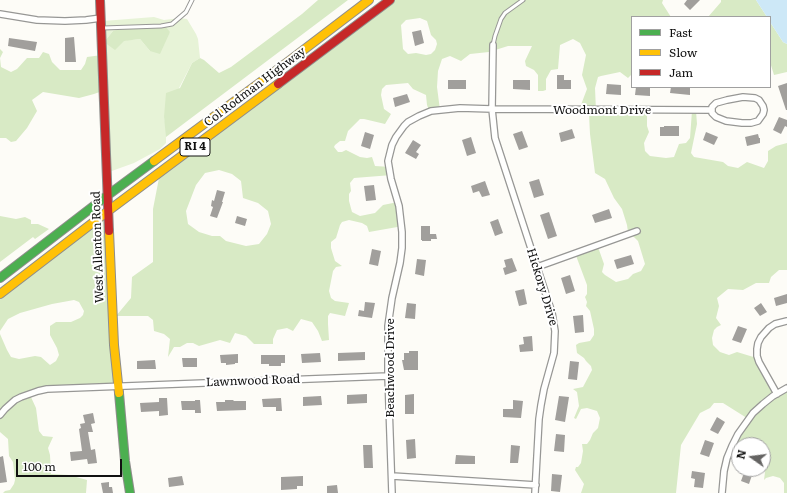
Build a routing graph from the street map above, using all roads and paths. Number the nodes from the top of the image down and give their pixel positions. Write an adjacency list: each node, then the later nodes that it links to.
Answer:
1 (100, 0): 7 (main road, West Allenton Road)
2 (192, 0): 8 (lane)
3 (369, 0): 12 (main road, Col Rodman Highway / RI 4)
4 (390, 0): 13 (main road, Col Rodman Highway / RI 4)
5 (523, 0): 9 (lane)
6 (0, 14): 7 (street)
7 (100, 18): 8 (main road, West Allenton Road)
8 (101, 28): 12 (main road, West Allenton Road)
9 (494, 45): 10 (street, Hickory Drive)
10 (492, 109): 11 (street, Woodmont Drive); 15 (street, Hickory Drive); 19 (street, Beachwood Drive)
11 (712, 110): 11 (street)
12 (108, 195): 13 (main road, West Allenton Road); 16 (main road, Col Rodman Highway / RI 4)
13 (108, 211): 17 (main road, Col Rodman Highway / RI 4); 20 (main road, West Allenton Road)
14 (637, 231): 15 (street)
15 (537, 267): 25 (street, Hickory Drive)
16 (0, 278)
17 (0, 294)
18 (787, 321): 22 (street)
19 (388, 376): 20 (street, Lawnwood Road); 24 (street, Beachwood Drive)
20 (118, 386): 23 (street, Lawnwood Road); 26 (main road, West Allenton Road)
21 (787, 388): 29 (street)
22 (777, 394)
23 (0, 415)
24 (392, 476): 25 (street); 27 (street, Beachwood Drive)
25 (536, 485): 28 (street, Hickory Drive)
26 (130, 493)
27 (392, 493)
28 (535, 493)
29 (722, 493)

